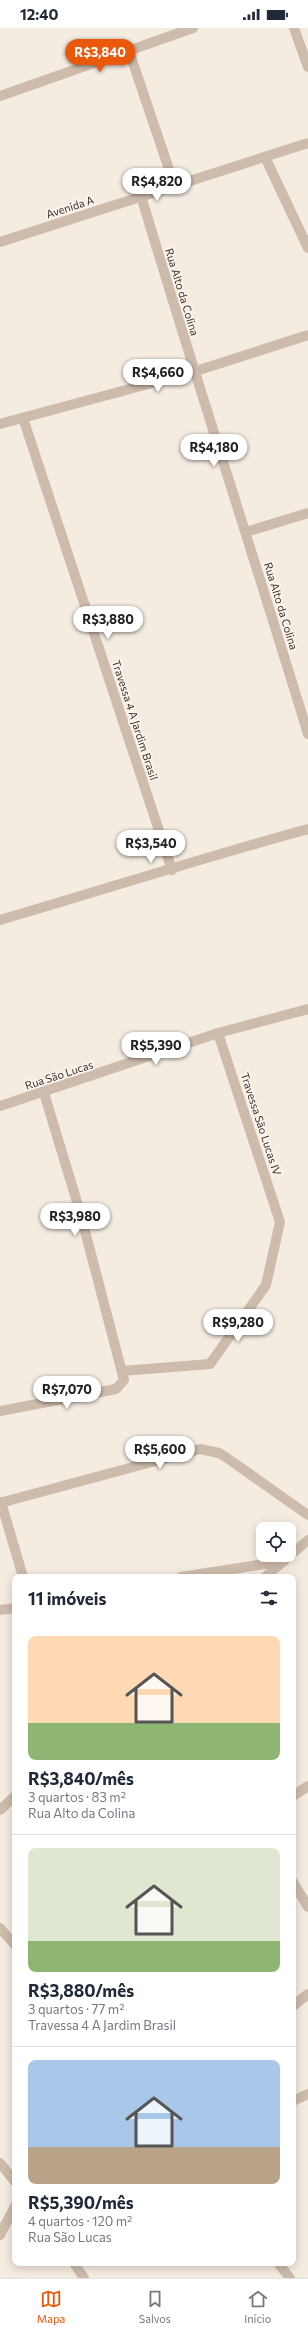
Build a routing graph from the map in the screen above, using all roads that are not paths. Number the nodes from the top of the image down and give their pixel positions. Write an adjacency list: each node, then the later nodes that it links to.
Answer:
1 (193, 28): 3 (street)
2 (294, 28): 4 (street)
3 (129, 51): 5 (street); 8 (street)
4 (308, 67)
5 (0, 96)
6 (308, 143): 7 (street, Avenida A)
7 (265, 157): 8 (street, Avenida A); 11 (street)
8 (174, 184): 9 (street, Avenida A)
9 (141, 196): 10 (street, Avenida A); 13 (street, Rua Alto da Colina)
10 (0, 242)
11 (308, 248)
12 (308, 335): 13 (street)
13 (193, 372): 14 (street); 17 (street, Rua Alto da Colina)
14 (23, 418): 15 (street); 20 (street, Travessa 4 A Jardim Brasil)
15 (0, 424)
16 (308, 513): 17 (street)
17 (246, 532): 18 (street, Rua Alto da Colina)
18 (308, 734)
19 (308, 829): 20 (street)
20 (172, 870): 21 (street)
21 (0, 920)
22 (308, 1009): 23 (street, Rua São Lucas)
23 (218, 1033): 24 (street, Rua São Lucas); 26 (street, Travessa São Lucas IV)
24 (44, 1093): 25 (street, Rua São Lucas); 26 (street)
25 (0, 1106)
26 (122, 1371): 27 (street)
27 (0, 1411)
28 (1, 1503): 29 (street); 34 (street)
29 (308, 1515)
30 (308, 1540): 31 (street)
31 (296, 1550)
32 (278, 1562): 35 (street)
33 (283, 1562): 36 (street)
34 (21, 1574)
35 (200, 1574)
36 (269, 1574)
37 (12, 1608): 38 (street)
38 (0, 1610)
39 (308, 1786): 40 (street)
40 (296, 1794)
41 (12, 1799): 42 (street)
42 (0, 1810)
43 (296, 1887): 44 (street)
44 (308, 1907)
45 (0, 1928): 46 (street)
46 (12, 1942)
47 (308, 1994): 48 (street)
48 (296, 2004)
49 (308, 2094): 50 (street)
50 (296, 2100)
51 (0, 2163): 52 (street)
52 (12, 2178)
53 (12, 2212): 54 (street)
54 (0, 2235)
55 (76, 2266): 57 (street)
56 (280, 2266): 58 (street)
57 (84, 2278)
58 (290, 2278)

